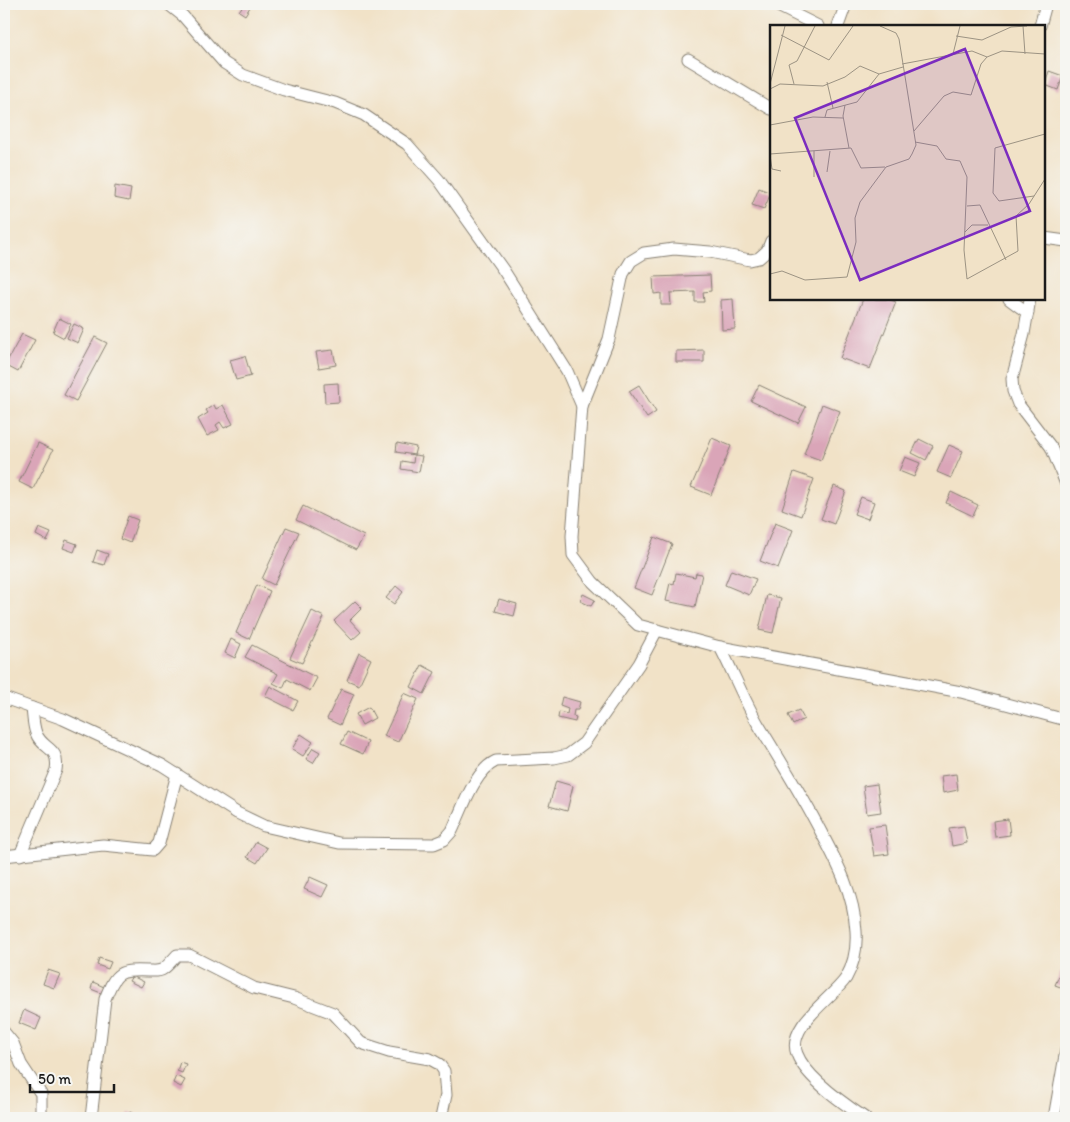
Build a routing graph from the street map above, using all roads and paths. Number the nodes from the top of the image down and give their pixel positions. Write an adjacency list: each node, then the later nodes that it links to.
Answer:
1 (168, 4): 16 (street)
2 (774, 4): 5 (street)
3 (846, 4): 6 (street)
4 (1046, 4): 7 (street)
5 (816, 25)
6 (838, 25)
7 (1040, 25)
8 (688, 59): 9 (street)
9 (770, 108)
10 (1045, 238): 11 (street)
11 (1066, 241)
12 (770, 244): 16 (street)
13 (1010, 300): 15 (street)
14 (1030, 300): 15 (street)
15 (1028, 312): 17 (street)
16 (582, 406): 18 (street)
17 (1066, 484)
18 (656, 630): 19 (street); 23 (street)
19 (720, 647): 22 (street); 31 (street)
20 (4, 698): 21 (street)
21 (32, 708): 23 (street); 24 (street)
22 (1066, 720)
23 (177, 774): 24 (street)
24 (20, 855): 25 (street)
25 (4, 856)
26 (4, 1032): 28 (street)
27 (1066, 1050): 32 (street)
28 (41, 1118)
29 (91, 1118): 30 (street)
30 (441, 1118)
31 (865, 1118)
32 (1054, 1118)

